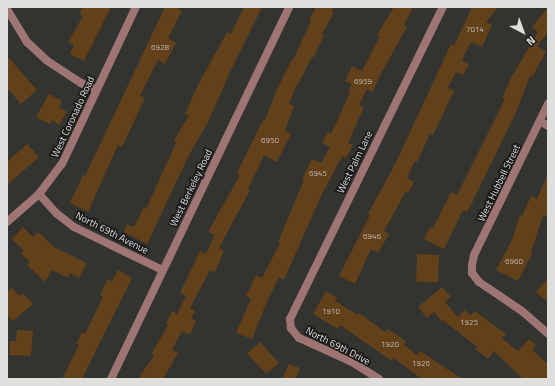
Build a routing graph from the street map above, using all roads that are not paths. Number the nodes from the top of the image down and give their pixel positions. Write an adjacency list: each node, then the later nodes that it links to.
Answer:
1 (136, 7): 5 (street, West Coronado Road)
2 (289, 7): 11 (street, West Berkeley Road)
3 (443, 7): 12 (street, West Palm Lane)
4 (7, 9): 5 (street)
5 (97, 90): 9 (street, West Coronado Road)
6 (548, 104): 7 (street, West Hubbell Street)
7 (540, 121): 8 (street); 13 (street, West Hubbell Street)
8 (548, 126)
9 (39, 194): 10 (street, West Coronado Road); 11 (street, North 69th Avenue)
10 (7, 222)
11 (162, 270): 14 (street, West Berkeley Road)
12 (291, 328): 15 (street, North 69th Drive)
13 (548, 334)
14 (111, 379)
15 (379, 379)

